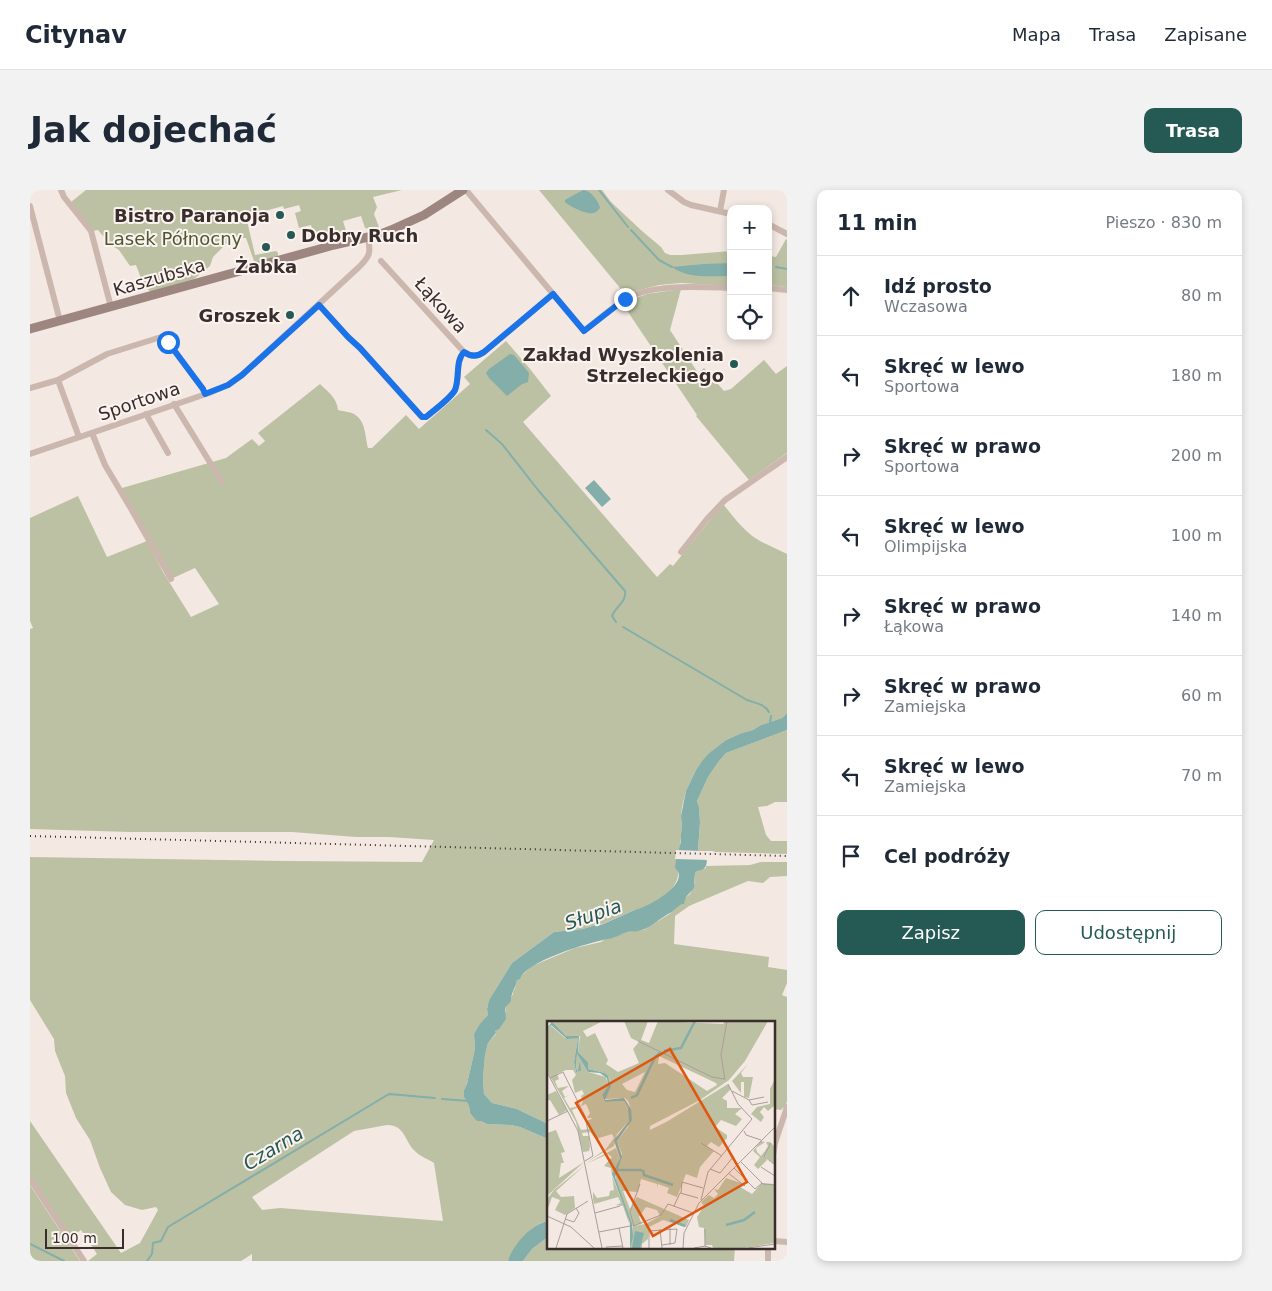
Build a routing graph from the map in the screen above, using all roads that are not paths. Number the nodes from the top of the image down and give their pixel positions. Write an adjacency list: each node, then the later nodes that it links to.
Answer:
1 (61, 190): 17 (street)
2 (465, 190): 10 (main road, Kaszubska); 15 (street)
3 (668, 190): 6 (street)
4 (724, 190): 6 (street)
5 (30, 206): 18 (street)
6 (720, 211): 7 (street)
7 (727, 213)
8 (772, 226): 9 (street)
9 (787, 234)
10 (368, 238): 16 (street, Sportowa); 17 (main road, Kaszubska)
11 (381, 261): 20 (street, Łąkowa)
12 (727, 288): 15 (street)
13 (772, 288): 14 (street)
14 (787, 290)
15 (553, 294): 20 (street, Łąkowa)
16 (319, 305): 20 (street); 23 (street, Sportowa)
17 (111, 307): 18 (main road, Kaszubska)
18 (60, 321): 19 (main road, Kaszubska)
19 (30, 329)
20 (464, 352)
21 (58, 380): 22 (street); 23 (street); 27 (street)
22 (30, 388)
23 (205, 394): 24 (street, Sportowa)
24 (174, 404): 25 (street, Sportowa); 31 (street)
25 (146, 414): 26 (street, Sportowa); 28 (street)
26 (92, 433): 27 (street, Sportowa); 33 (street)
27 (79, 437): 29 (street, Sportowa)
28 (168, 453)
29 (30, 454)
30 (787, 457): 32 (street)
31 (222, 482)
32 (681, 552)
33 (171, 579)
34 (787, 1107): 35 (street)
35 (774, 1149)
36 (30, 1179): 40 (street)
37 (774, 1241): 38 (street)
38 (787, 1242)
39 (768, 1248): 41 (street)
40 (84, 1261)
41 (768, 1261)

